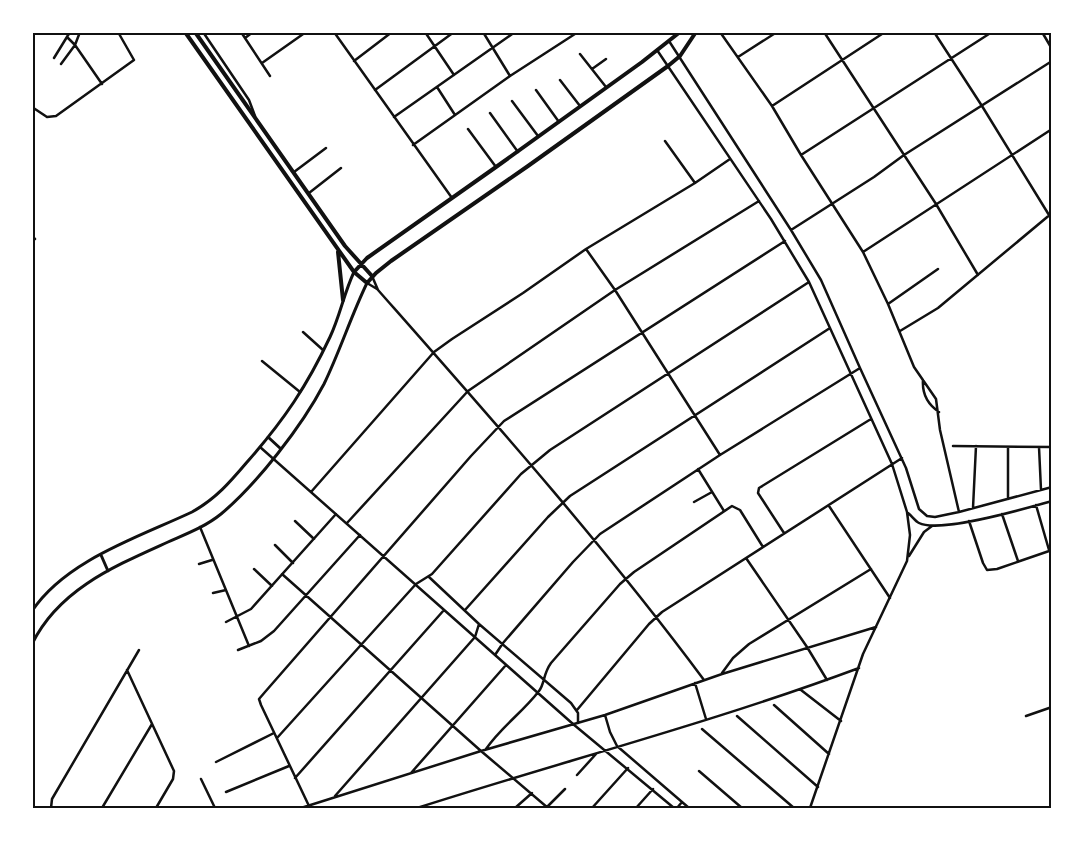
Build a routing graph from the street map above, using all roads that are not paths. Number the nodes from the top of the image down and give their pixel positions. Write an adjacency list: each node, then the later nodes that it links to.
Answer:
1 (70, 32): 28 (street)
2 (80, 32): 31 (street)
3 (118, 32): 53 (street)
4 (185, 32): 92 (main road)
5 (195, 32): 67 (main road)
6 (204, 32): 67 (street)
7 (241, 32): 29 (street)
8 (253, 32): 29 (street)
9 (306, 32): 45 (street)
10 (334, 32): 43 (street)
11 (392, 32): 43 (street)
12 (425, 32): 32 (street)
13 (454, 32): 32 (street)
14 (483, 32): 33 (street)
15 (515, 32): 33 (street)
16 (569, 32): 27 (street)
17 (578, 32): 27 (street)
18 (680, 32): 30 (main road)
19 (696, 32): 37 (main road)
20 (720, 32): 38 (street)
21 (777, 32): 38 (street)
22 (824, 32): 42 (street)
23 (885, 32): 42 (street)
24 (934, 32): 40 (street)
25 (992, 32): 40 (street)
26 (1042, 32): 34 (street)
27 (571, 37): 51 (street)
28 (68, 38): 31 (street); 39 (street)
29 (245, 38): 45 (street)
30 (669, 41): 35 (main road); 37 (street)
31 (75, 45): 46 (street); 53 (street)
32 (435, 46): 49 (street); 56 (street)
33 (492, 48): 49 (street); 51 (street)
34 (1052, 49)
35 (657, 50): 47 (street); 55 (main road)
36 (580, 54): 48 (street)
37 (680, 56): 47 (main road); 90 (street)
38 (738, 57): 60 (street)
39 (54, 58)
40 (950, 58): 61 (street); 62 (street)
41 (606, 59): 48 (street)
42 (842, 60): 60 (street); 62 (street)
43 (354, 61): 56 (street)
44 (1052, 61): 61 (street)
45 (262, 63): 50 (street)
46 (61, 64)
47 (668, 66): 79 (street); 99 (main road)
48 (592, 69): 55 (street)
49 (454, 75): 54 (street)
50 (270, 76)
51 (510, 76): 65 (street)
52 (560, 80): 59 (street)
53 (102, 84): 63 (street)
54 (437, 87): 65 (street); 66 (street)
55 (606, 87): 59 (main road)
56 (375, 90): 66 (street)
57 (536, 90): 68 (street)
58 (512, 101): 71 (street)
59 (580, 106): 68 (main road)
60 (772, 106): 76 (street)
61 (982, 106): 77 (street); 78 (street)
62 (874, 107): 76 (street); 77 (street)
63 (32, 108)
64 (490, 113): 75 (street)
65 (455, 115): 73 (street)
66 (394, 117): 73 (street)
67 (256, 118): 82 (main road)
68 (559, 122): 71 (main road)
69 (468, 129): 81 (street)
70 (1052, 130): 78 (street)
71 (538, 136): 75 (main road)
72 (665, 141): 83 (street)
73 (413, 145): 85 (street)
74 (326, 148): 82 (street)
75 (518, 152): 81 (main road)
76 (801, 155): 87 (street)
77 (904, 155): 87 (street); 88 (street)
78 (1012, 155): 88 (street); 89 (street)
79 (730, 159): 83 (street); 86 (street)
80 (341, 168): 84 (street)
81 (496, 168): 85 (main road)
82 (294, 172): 84 (main road)
83 (695, 183): 93 (street)
84 (309, 193): 95 (main road)
85 (452, 199): 95 (main road)
86 (759, 201): 91 (street); 103 (street)
87 (833, 204): 90 (street); 94 (street)
88 (936, 204): 94 (street); 98 (street)
89 (1050, 214): 98 (street)
90 (791, 230): 113 (street)
91 (785, 241): 100 (street); 109 (street)
92 (338, 249): 97 (main road); 104 (main road)
93 (586, 249): 103 (street); 111 (street)
94 (863, 252): 105 (street)
95 (360, 264): 97 (main road); 99 (main road)
96 (938, 269): 105 (street)
97 (354, 272): 101 (main road); 104 (street)
98 (978, 275): 107 (street)
99 (372, 276): 101 (main road); 102 (street)
100 (809, 282): 106 (street); 115 (street)
101 (367, 283): 102 (street); 132 (street)
102 (378, 290): 111 (street)
103 (615, 290): 109 (street); 118 (street)
104 (343, 300): 110 (street)
105 (888, 304): 107 (street)
106 (830, 328): 114 (street); 122 (street)
107 (900, 331): 116 (street)
108 (303, 332): 110 (street)
109 (642, 334): 115 (street); 124 (street)
110 (323, 350): 120 (street)
111 (434, 352): 118 (street); 141 (street)
112 (262, 361): 120 (street)
113 (860, 368): 114 (street); 135 (street)
114 (850, 373): 123 (street); 133 (street)
115 (668, 374): 122 (street); 137 (street)
116 (923, 380): 117 (street); 119 (street)
117 (930, 389): 119 (street); 121 (street)
118 (468, 391): 124 (street); 157 (street)
119 (923, 392): 121 (street)
120 (301, 393): 125 (street)
121 (939, 412): 152 (street)
122 (695, 416): 133 (street); 145 (street)
123 (871, 419): 136 (street); 160 (street)
124 (498, 427): 137 (street); 168 (street)
125 (268, 438): 131 (street); 132 (street)
126 (953, 446): 127 (street)
127 (976, 446): 128 (street); 149 (street)
128 (1008, 447): 129 (street); 143 (street)
129 (1039, 447): 130 (street); 140 (street)
130 (1052, 447)
131 (260, 448): 134 (street); 167 (street)
132 (281, 448): 134 (street)
133 (720, 455): 138 (street)
134 (272, 458): 141 (street); 159 (street)
135 (902, 458): 136 (street); 152 (street)
136 (892, 464): 147 (street); 151 (street)
137 (530, 465): 145 (street); 179 (street)
138 (698, 469): 142 (street); 163 (street)
139 (1052, 487): 140 (street)
140 (1042, 490): 143 (street)
141 (311, 492): 153 (street)
142 (712, 492): 146 (street); 150 (street)
143 (1008, 499): 149 (street)
144 (1052, 501): 148 (street)
145 (562, 502): 163 (street); 188 (street)
146 (694, 502)
147 (828, 505): 160 (street); 175 (street)
148 (1036, 505): 154 (street); 166 (street)
149 (973, 508): 152 (street)
150 (724, 511): 165 (street); 180 (street)
151 (908, 512): 158 (street); 171 (street)
152 (959, 512)
153 (336, 514): 157 (street); 162 (street)
154 (1002, 514): 156 (street); 172 (street)
155 (295, 520): 162 (street)
156 (969, 521): 158 (street); 172 (street)
157 (347, 523): 161 (street)
158 (932, 526): 171 (street)
159 (200, 527): 170 (street); 177 (street)
160 (784, 533): 165 (street)
161 (360, 535): 168 (street); 185 (street)
162 (314, 539): 173 (street)
163 (594, 540): 180 (street); 199 (street)
164 (275, 545): 173 (street)
165 (763, 547): 169 (street)
166 (1050, 550): 172 (street)
167 (101, 555): 177 (street); 189 (street)
168 (385, 556): 181 (street); 192 (street)
169 (746, 558): 191 (street); 193 (street)
170 (212, 560): 174 (street); 183 (street)
171 (907, 561): 186 (street)
172 (1018, 561)
173 (293, 563): 178 (street)
174 (199, 564)
175 (871, 568): 186 (street); 193 (street)
176 (254, 569): 182 (street)
177 (108, 571): 200 (street)
178 (282, 574): 182 (street); 185 (street)
179 (428, 577): 181 (street); 188 (street)
180 (626, 578): 191 (street); 211 (street)
181 (416, 584): 187 (street); 198 (street)
182 (272, 586): 190 (street)
183 (226, 590): 184 (street); 190 (street)
184 (213, 593)
185 (306, 595): 192 (street); 201 (street)
186 (890, 598): 196 (street)
187 (444, 610): 197 (street); 209 (street)
188 (465, 610): 195 (street)
189 (32, 611)
190 (237, 616): 194 (street); 201 (street)
191 (657, 616): 212 (street); 220 (street)
192 (330, 617): 198 (street); 231 (street)
193 (789, 620): 202 (street); 210 (street)
194 (226, 622)
195 (479, 624): 197 (street); 199 (street)
196 (876, 628): 202 (street); 207 (street)
197 (475, 637): 205 (street); 217 (street)
198 (360, 643): 209 (street); 232 (street)
199 (503, 643): 205 (street); 211 (street)
200 (32, 644)
201 (249, 646): 204 (street)
202 (807, 648): 210 (street); 213 (street)
203 (139, 650): 208 (street)
204 (238, 650)
205 (495, 655): 206 (street)
206 (506, 665): 216 (street); 228 (street)
207 (858, 668): 213 (street); 225 (street)
208 (127, 670): 226 (street); 256 (street)
209 (392, 671): 217 (street); 245 (street)
210 (722, 674): 212 (street)
211 (544, 679): 216 (street); 220 (street)
212 (704, 680): 214 (street)
213 (827, 680): 215 (street)
214 (695, 683): 221 (street); 224 (street)
215 (801, 690): 224 (street); 225 (street)
216 (538, 692): 229 (street); 234 (street)
217 (422, 698): 228 (street); 253 (street)
218 (774, 705): 238 (street)
219 (1052, 707): 223 (street)
220 (577, 710): 227 (street)
221 (605, 715): 227 (street); 233 (street)
222 (737, 716): 248 (street)
223 (1026, 716)
224 (706, 719): 233 (street)
225 (841, 721): 238 (street)
226 (152, 723): 257 (street); 258 (street)
227 (578, 723): 229 (street)
228 (452, 724): 236 (street); 243 (street)
229 (573, 724): 234 (street); 235 (street)
230 (702, 729): 270 (street)
231 (274, 732): 232 (street); 239 (street)
232 (277, 738): 240 (street)
233 (617, 746): 235 (street); 254 (street)
234 (485, 750): 236 (street)
235 (606, 750): 237 (street); 241 (street)
236 (481, 751): 243 (street); 246 (street)
237 (597, 752): 244 (street); 246 (street)
238 (829, 754): 248 (street)
239 (216, 762)
240 (289, 766): 245 (street); 251 (street)
241 (628, 768): 250 (street); 265 (street)
242 (699, 771): 269 (street)
243 (410, 773): 253 (street)
244 (577, 775)
245 (295, 778): 255 (street)
246 (512, 778): 252 (street); 261 (street)
247 (202, 779): 259 (street)
248 (818, 787): 271 (street)
249 (564, 789): 264 (street)
250 (653, 789): 266 (street); 267 (street)
251 (226, 792)
252 (532, 793): 263 (street); 264 (street)
253 (334, 797): 255 (street)
254 (682, 802): 267 (street); 268 (street)
255 (308, 806): 260 (street)
256 (51, 808)
257 (102, 808)
258 (156, 808)
259 (215, 808)
260 (301, 808)
261 (417, 808)
262 (509, 808): 263 (street)
263 (516, 808)
264 (548, 808)
265 (592, 808)
266 (636, 808)
267 (676, 808)
268 (689, 808)
269 (742, 808)
270 (794, 808)
271 (810, 808)

